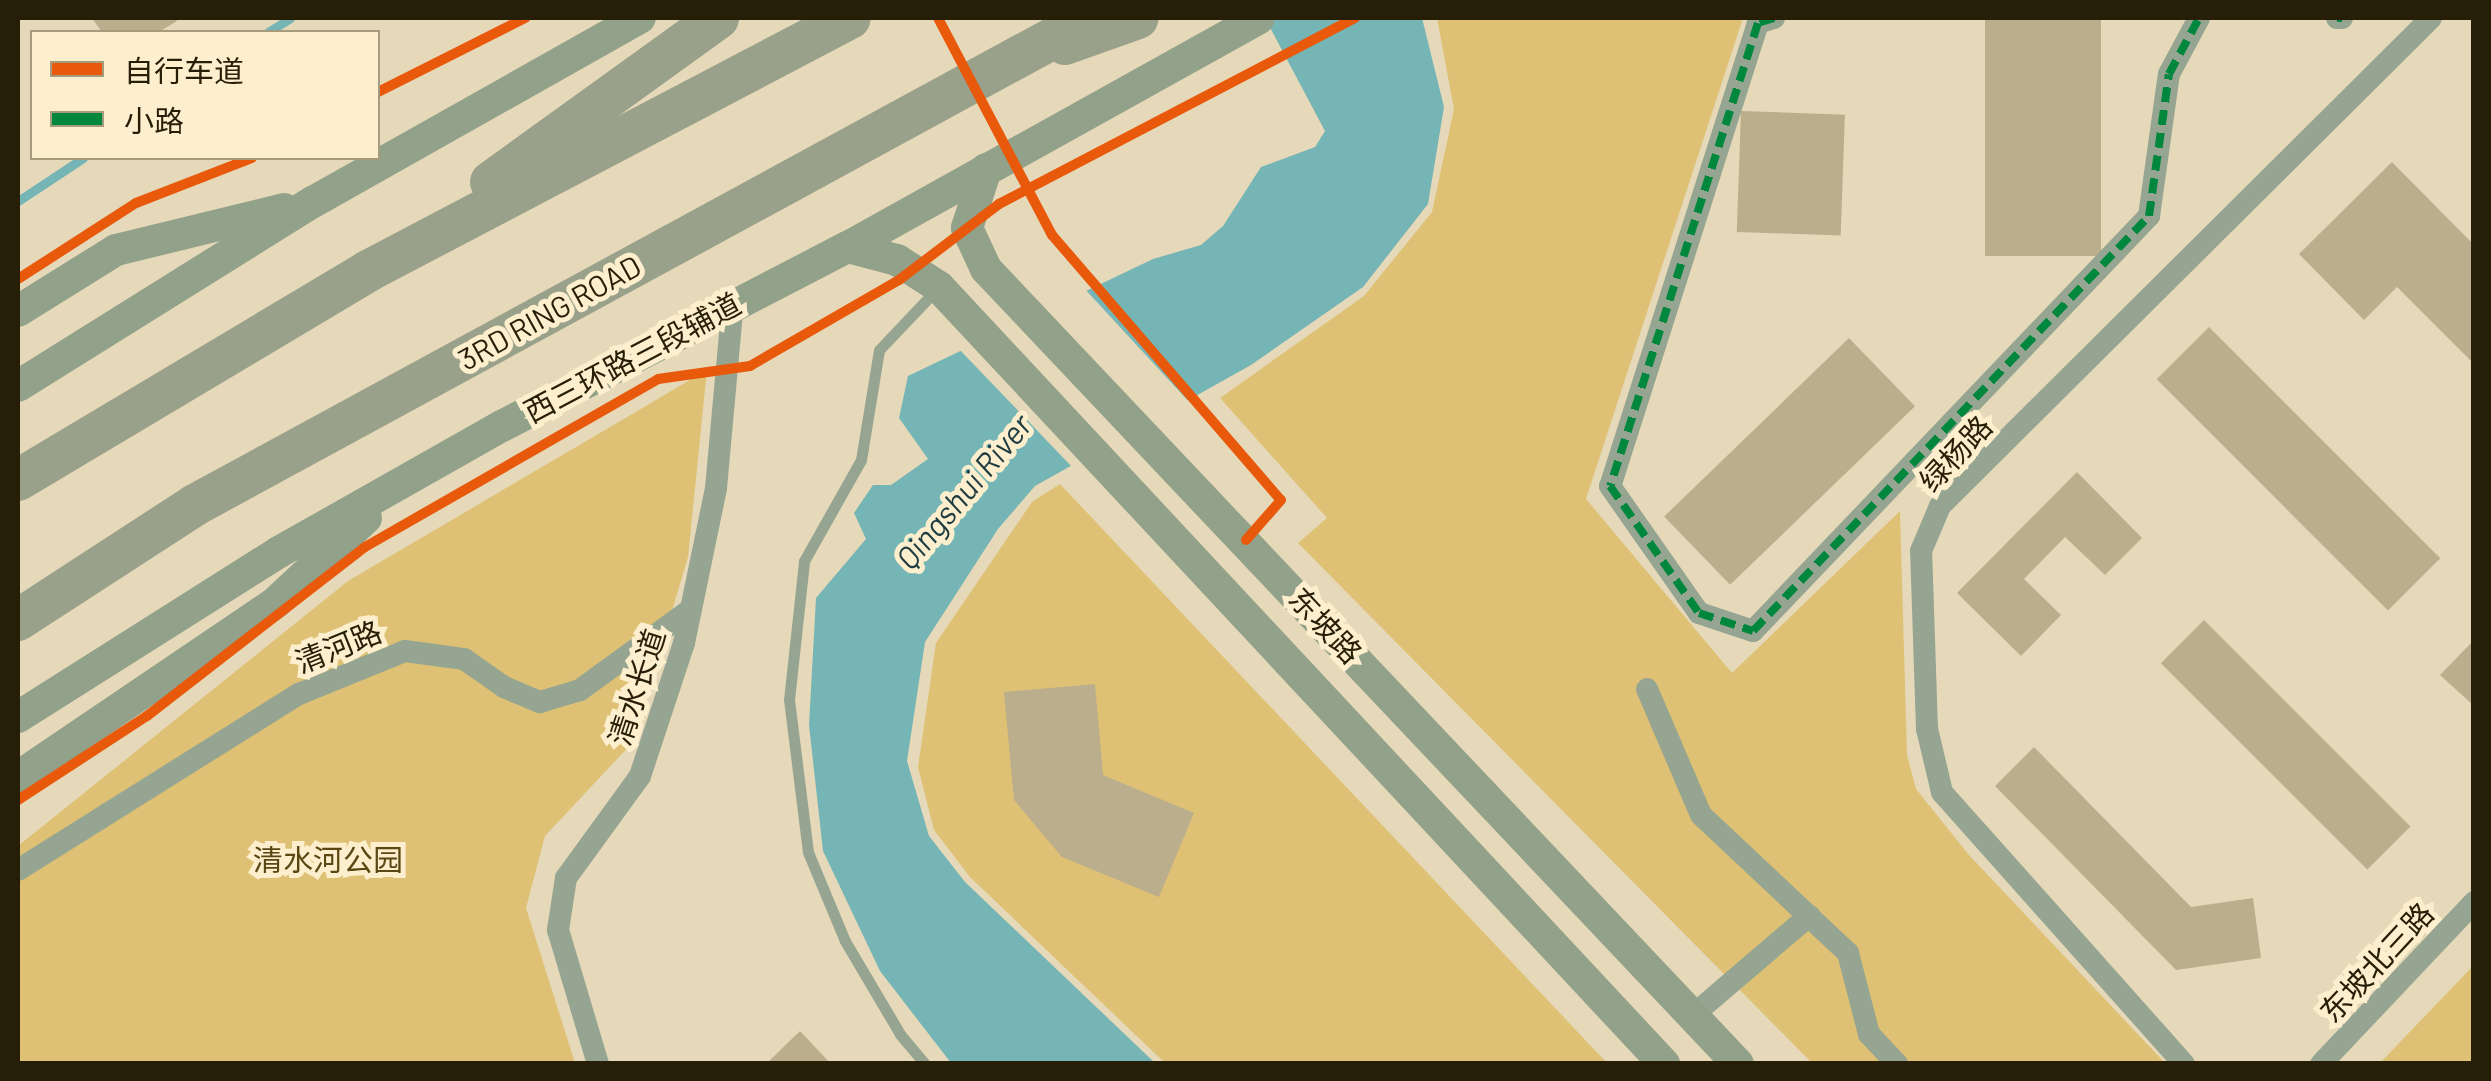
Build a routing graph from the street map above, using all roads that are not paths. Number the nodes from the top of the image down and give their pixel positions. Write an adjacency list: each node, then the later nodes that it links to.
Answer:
1 (640, 18): 10 (main road)
2 (718, 18): 18 (highway)
3 (850, 18): 18 (highway)
4 (1090, 18): 11 (highway, 3RD RING ROAD)
5 (1138, 18): 11 (highway)
6 (1774, 18): 7 (street)
7 (2199, 18)
8 (2431, 18): 39 (street, 绿杨路)
9 (1254, 20): 14 (main road, 西三环路三段辅道)
10 (580, 28): 12 (main road)
11 (990, 72): 26 (highway, 3RD RING ROAD)
12 (380, 158)
13 (377, 160): 15 (main road)
14 (986, 168): 16 (main road, 西三环路三段辅道); 17 (main road, 东坡路)
15 (313, 202): 21 (main road); 22 (main road)
16 (848, 248): 19 (main road, 东坡路); 20 (main road, 西三环路三段辅道)
17 (986, 268): 19 (main road); 33 (main road, 东坡路)
18 (368, 271): 23 (highway)
19 (949, 299): 35 (lane); 36 (main road, 东坡路)
20 (733, 302): 24 (main road, 西三环路三段辅道); 25 (street, 清水长道)
21 (18, 311)
22 (18, 386)
23 (18, 480)
24 (407, 480): 28 (main road, 西三环路三段辅道); 29 (main road)
25 (691, 609): 30 (street, 清河路); 34 (street, 清水长道)
26 (18, 620)
27 (1647, 690): 32 (street)
28 (18, 718)
29 (18, 777)
30 (18, 870)
31 (2474, 902): 40 (street, 东坡北三路)
32 (1808, 916): 33 (street); 38 (street)
33 (1692, 1016): 37 (main road, 东坡路)
34 (598, 1064)
35 (925, 1064)
36 (1664, 1064)
37 (1738, 1064)
38 (1897, 1064)
39 (2184, 1064)
40 (2322, 1064)

